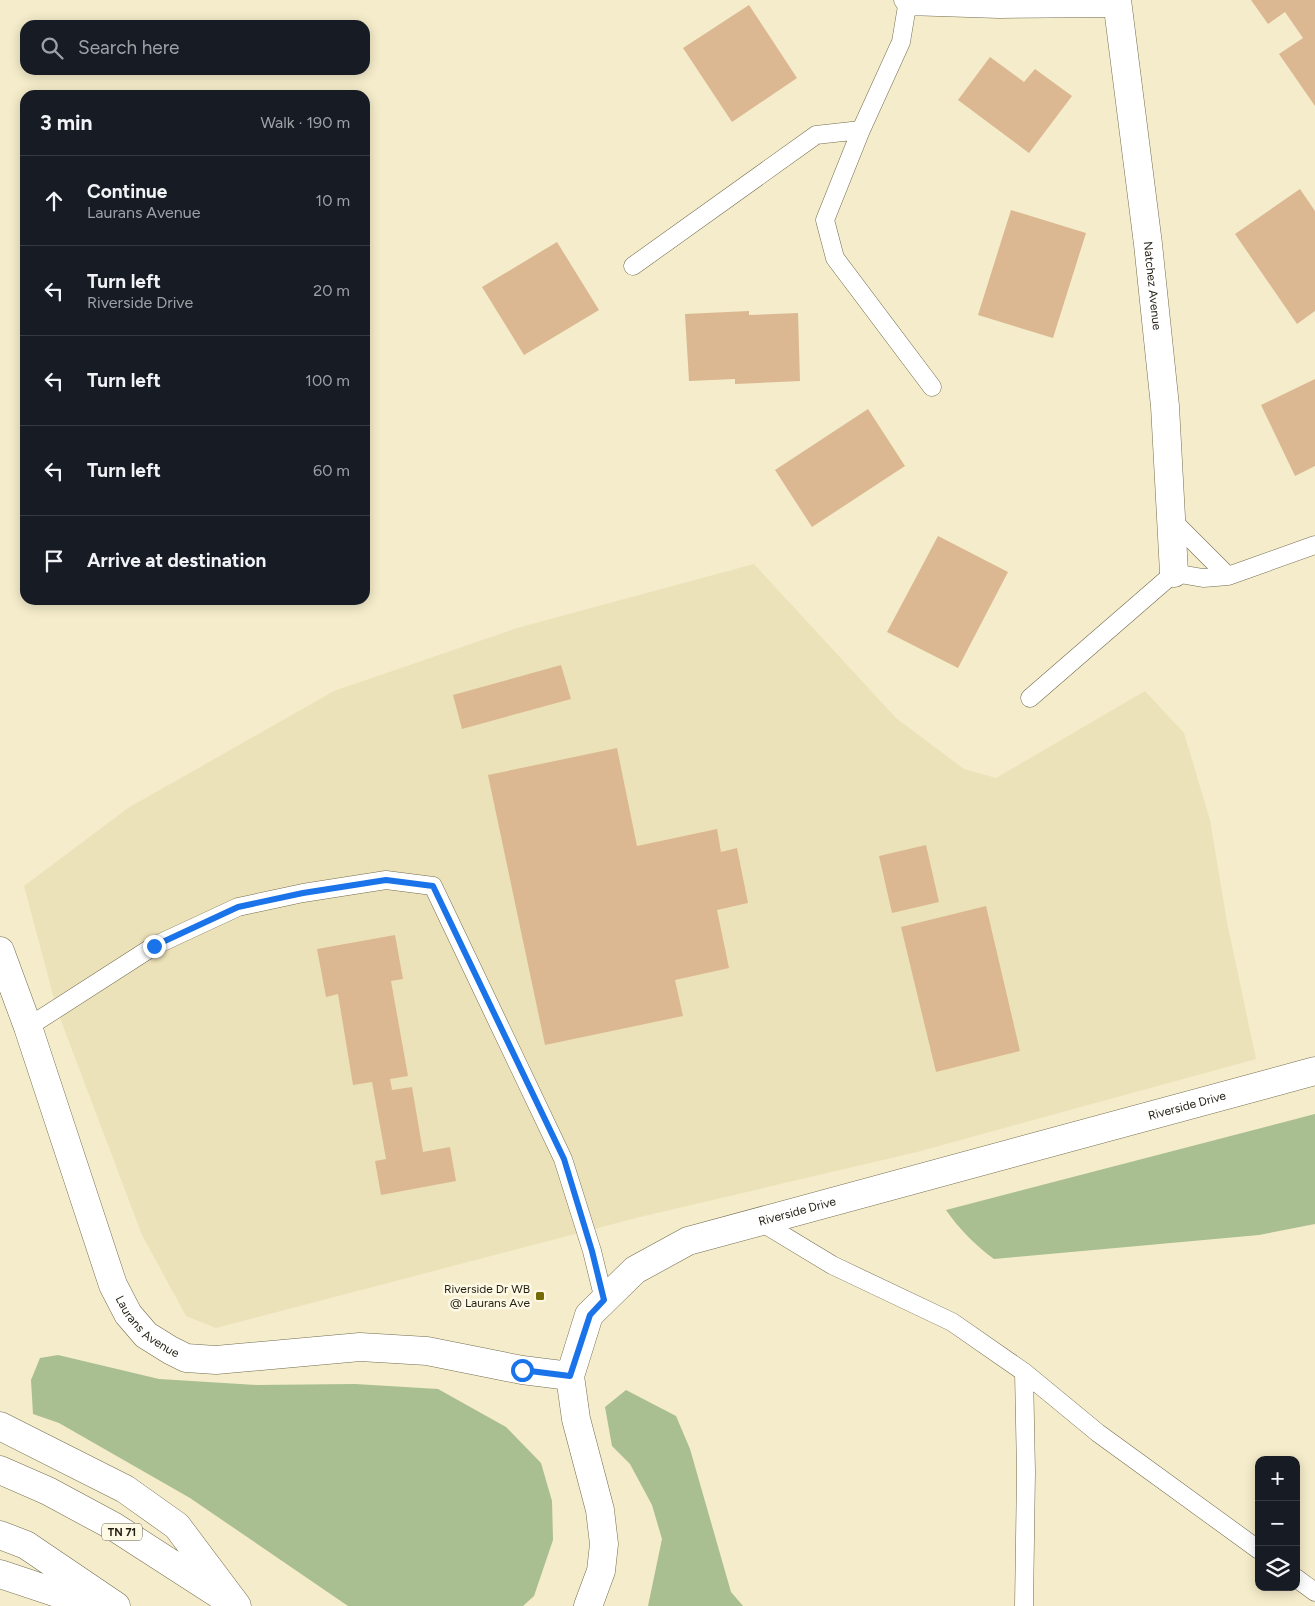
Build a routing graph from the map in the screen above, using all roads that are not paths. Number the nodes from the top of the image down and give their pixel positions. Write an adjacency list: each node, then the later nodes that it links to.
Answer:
1 (905, 3): 2 (lane); 3 (lane)
2 (1118, 4): 6 (main road, Natchez Avenue)
3 (861, 130): 4 (lane); 5 (lane)
4 (633, 266)
5 (932, 388)
6 (1172, 520): 8 (main road, Natchez Avenue); 9 (lane)
7 (1315, 545): 9 (lane)
8 (1174, 573): 9 (lane); 10 (lane)
9 (1228, 576)
10 (1030, 698)
11 (0, 951): 12 (main road, Laurans Avenue)
12 (28, 1027): 15 (lane); 17 (main road, Laurans Avenue)
13 (1315, 1071): 14 (main road, Riverside Drive)
14 (761, 1222): 15 (main road, Riverside Drive); 16 (lane)
15 (604, 1300): 17 (main road, Riverside Drive)
16 (1024, 1372): 21 (lane); 29 (lane)
17 (570, 1376): 28 (main road, Riverside Drive)
18 (0, 1426): 27 (main road)
19 (0, 1470): 27 (main road, TN 71)
20 (0, 1535): 26 (main road)
21 (1255, 1547)
22 (0, 1574): 25 (main road)
23 (1300, 1581): 24 (lane)
24 (1315, 1592)
25 (96, 1606)
26 (116, 1606)
27 (237, 1606)
28 (588, 1606)
29 (1024, 1606)

